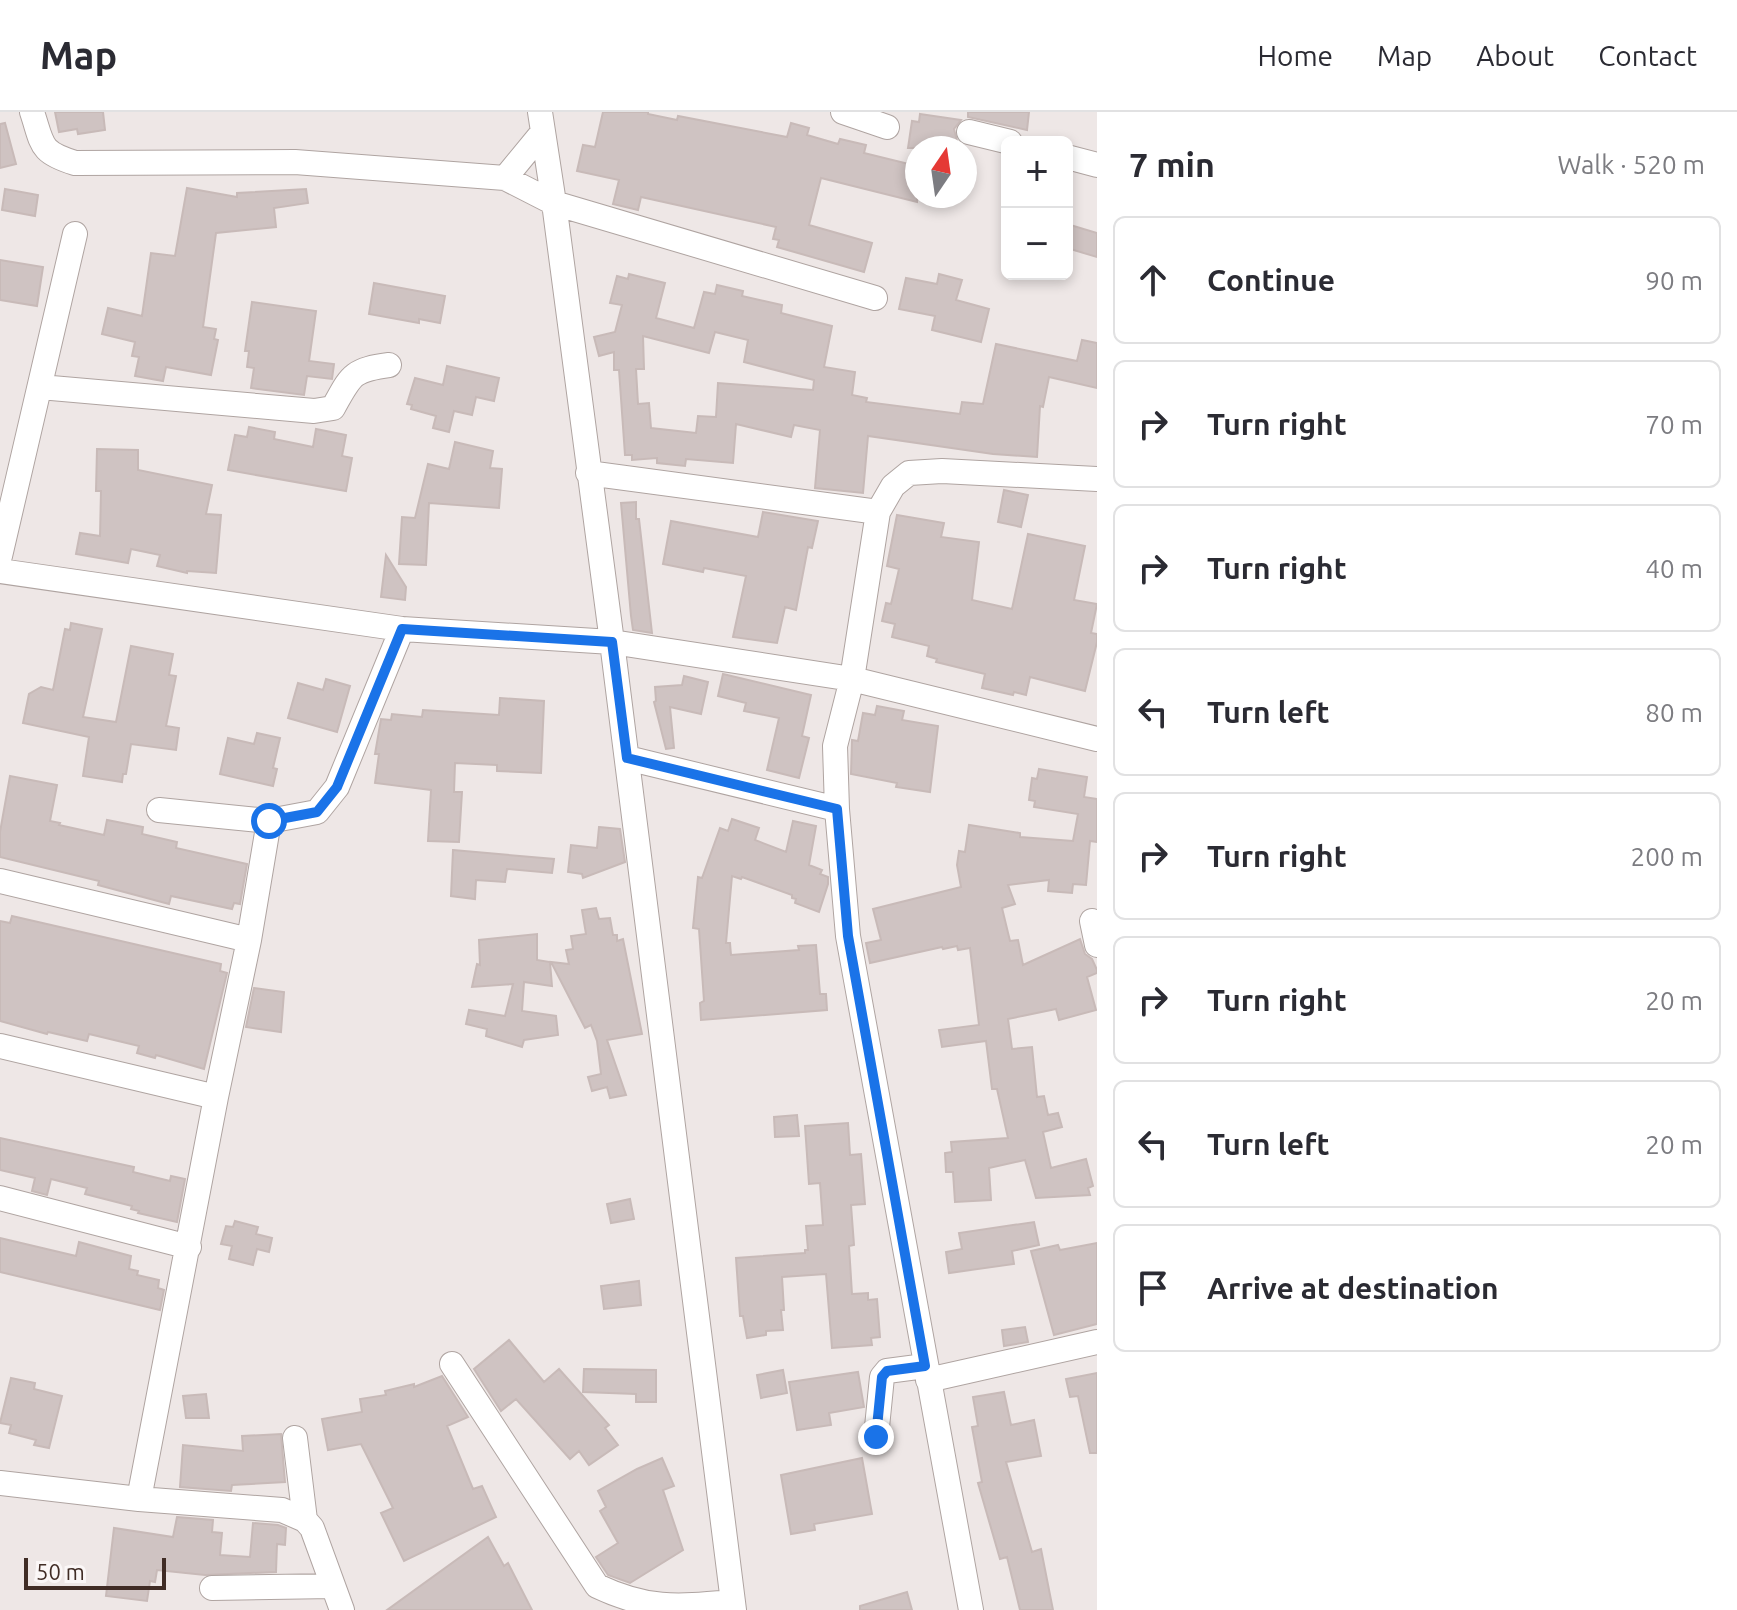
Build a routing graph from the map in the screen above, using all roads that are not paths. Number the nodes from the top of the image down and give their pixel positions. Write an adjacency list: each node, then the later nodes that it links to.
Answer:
1 (32, 112): 9 (street)
2 (843, 112): 4 (street)
3 (541, 123): 9 (street); 10 (street)
4 (887, 127)
5 (969, 132): 6 (street)
6 (1001, 140)
7 (1073, 159): 8 (street)
8 (1097, 165)
9 (505, 178): 10 (street)
10 (554, 203): 12 (street); 15 (street)
11 (75, 234): 14 (street)
12 (875, 298)
13 (389, 365): 14 (street)
14 (40, 387): 18 (street)
15 (588, 473): 17 (street); 21 (street)
16 (1097, 479): 17 (street)
17 (878, 512): 22 (street)
18 (0, 556)
19 (0, 571): 20 (street)
20 (402, 629): 21 (street); 27 (street)
21 (612, 642): 22 (street); 24 (street)
22 (852, 679): 23 (street); 25 (street)
23 (1097, 739)
24 (627, 758): 25 (street); 46 (street)
25 (837, 809): 38 (street)
26 (159, 810): 27 (street)
27 (269, 821): 30 (street)
28 (0, 881): 30 (street)
29 (1092, 921): 31 (street)
30 (249, 940): 33 (street)
31 (1097, 945)
32 (0, 1046): 33 (street)
33 (216, 1097): 35 (street)
34 (0, 1198): 35 (street)
35 (189, 1247): 42 (street)
36 (1097, 1342): 38 (street)
37 (452, 1364): 46 (street)
38 (926, 1373): 39 (street); 48 (street)
39 (876, 1437)
40 (295, 1438): 43 (street)
41 (0, 1483): 42 (street)
42 (139, 1499): 43 (street)
43 (305, 1520): 44 (street)
44 (333, 1586): 45 (street); 47 (street)
45 (212, 1588)
46 (733, 1606)
47 (342, 1610)
48 (971, 1610)

